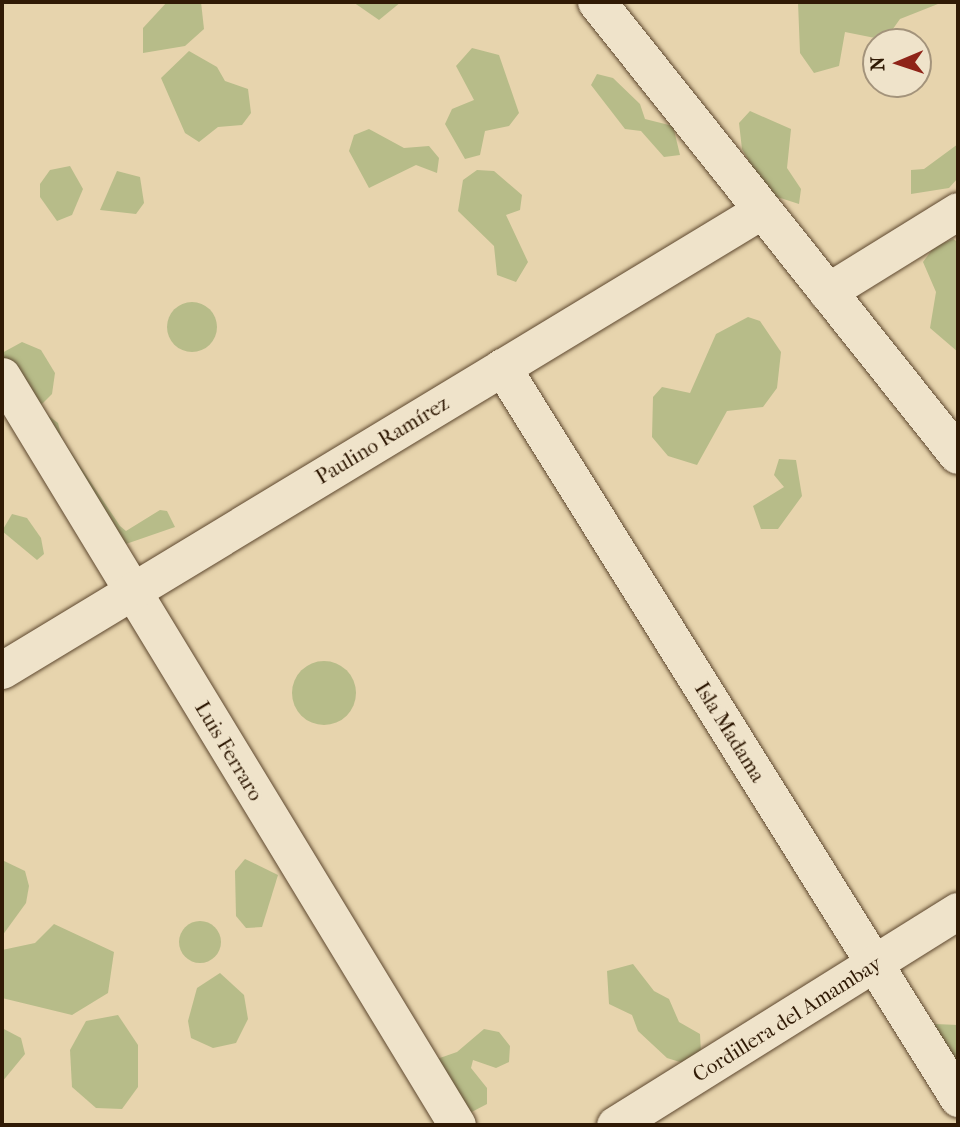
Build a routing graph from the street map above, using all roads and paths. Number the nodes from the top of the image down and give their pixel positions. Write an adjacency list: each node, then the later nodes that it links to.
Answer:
1 (597, 2): 2 (main road)
2 (762, 210): 4 (main road); 5 (street, Paulino Ramírez)
3 (958, 211): 4 (street)
4 (827, 292): 7 (main road)
5 (502, 368): 8 (street, Paulino Ramírez); 11 (street, Isla Madama)
6 (2, 376): 8 (street, Luis Ferraro)
7 (958, 455)
8 (132, 591): 9 (street, Paulino Ramírez); 13 (street, Luis Ferraro)
9 (2, 670)
10 (958, 911): 11 (street, Cordillera del Amambay)
11 (875, 964): 12 (street, Isla Madama); 14 (street, Cordillera del Amambay)
12 (958, 1098)
13 (457, 1125)
14 (615, 1125)

